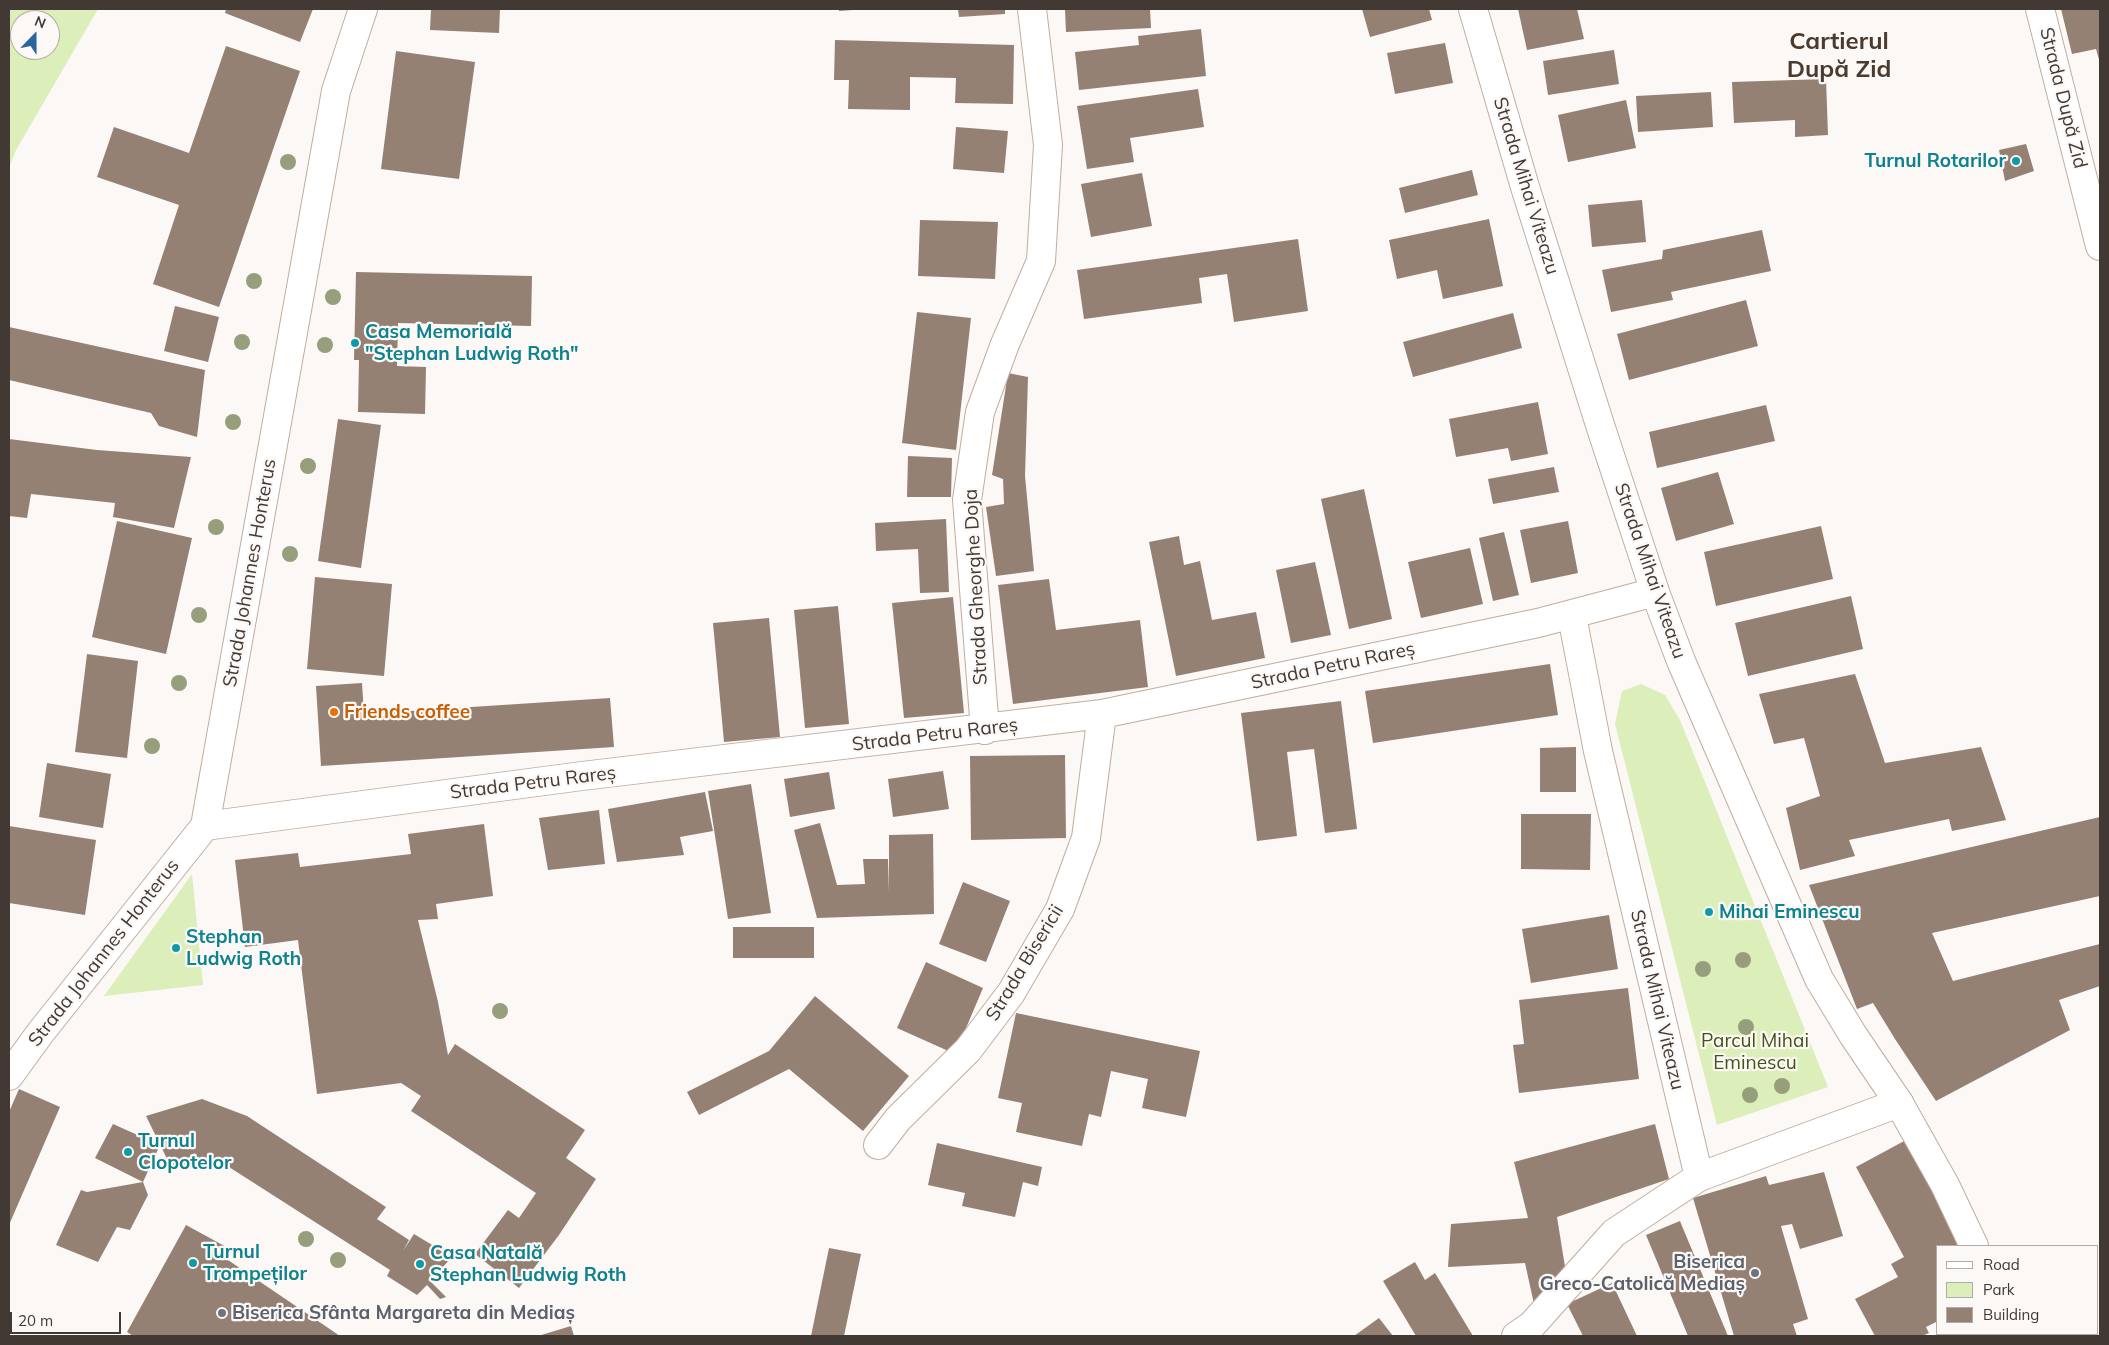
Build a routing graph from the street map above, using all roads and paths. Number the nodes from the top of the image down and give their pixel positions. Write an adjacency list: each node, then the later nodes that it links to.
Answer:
1 (363, 9): 10 (street, Strada Johannes Honterus)
2 (1032, 9): 9 (street, Strada Gheorghe Doja)
3 (1473, 9): 6 (street, Strada Mihai Viteazu)
4 (2040, 9): 5 (street, Strada După Zid)
5 (2100, 246)
6 (1655, 592): 7 (street, Strada Petru Rareș); 12 (street, Strada Mihai Viteazu)
7 (1572, 616): 8 (street, Strada Petru Rareș); 14 (street, Strada Mihai Viteazu)
8 (1102, 714): 9 (street, Strada Petru Rareș); 13 (street, Strada Bisericii)
9 (985, 730): 10 (street, Strada Petru Rareș)
10 (205, 826): 11 (street, Strada Johannes Honterus)
11 (9, 1076)
12 (1899, 1104): 14 (street); 15 (street, Strada Mihai Viteazu)
13 (878, 1145)
14 (1700, 1177): 16 (street)
15 (1974, 1245)
16 (1516, 1336)

